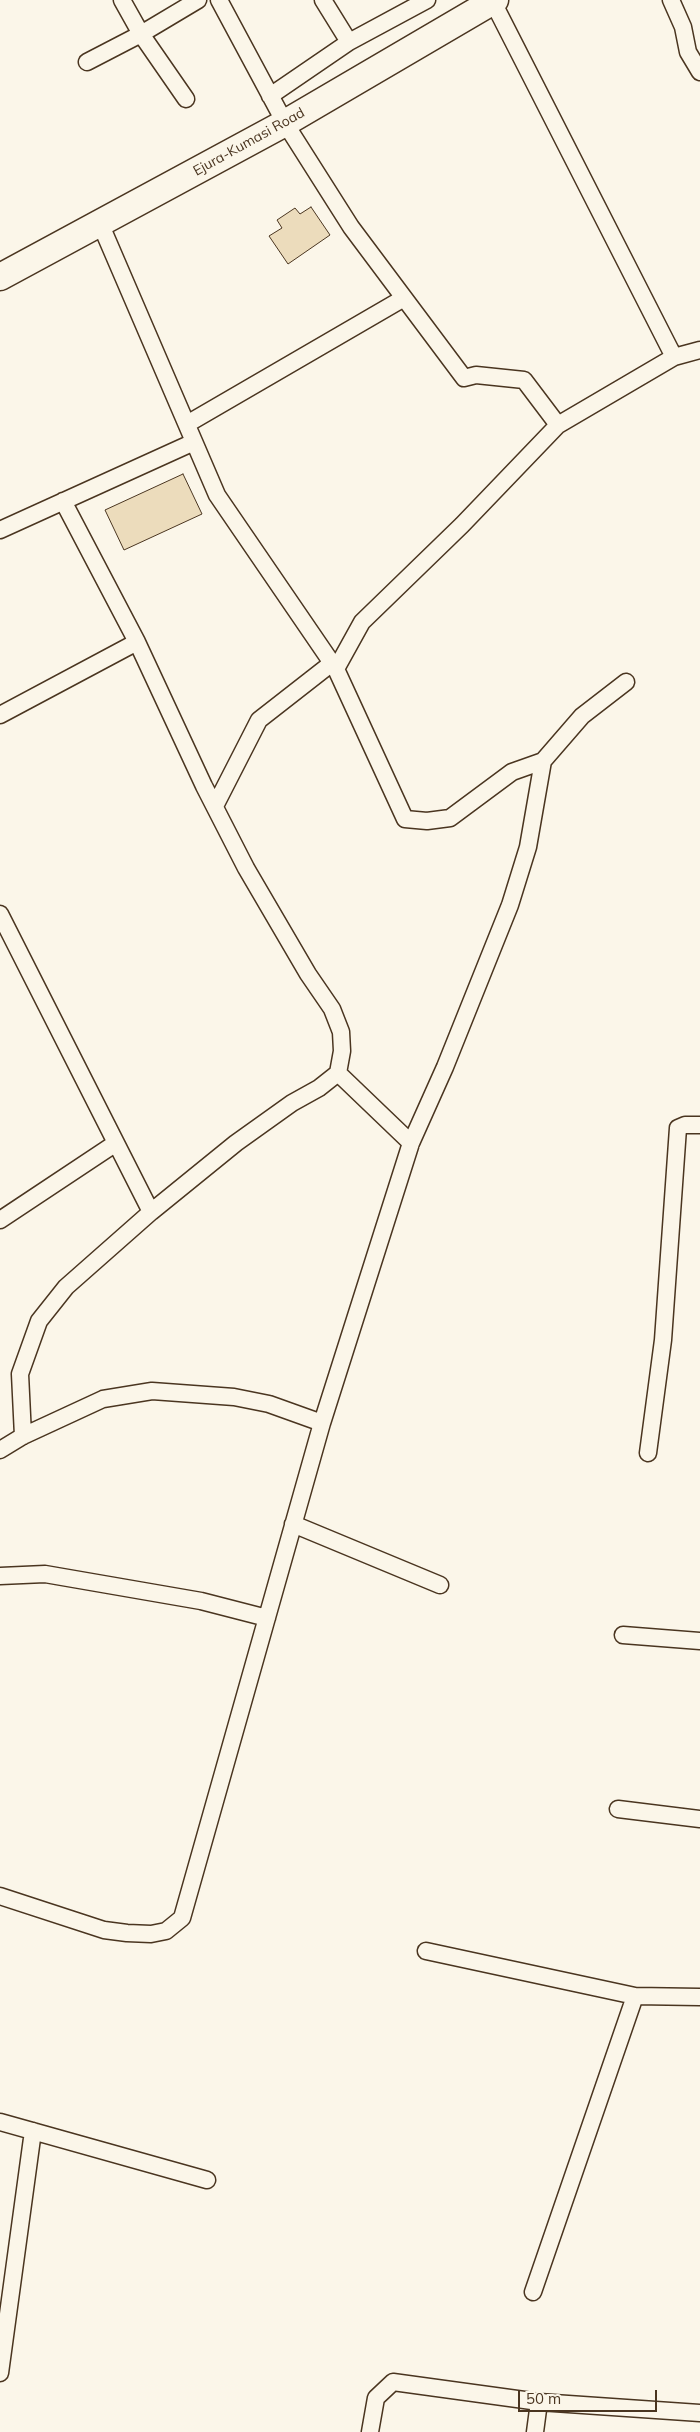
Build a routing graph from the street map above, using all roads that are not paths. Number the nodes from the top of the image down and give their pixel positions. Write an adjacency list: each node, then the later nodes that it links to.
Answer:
1 (122, 0): 8 (street)
2 (198, 0): 8 (street)
3 (219, 0): 12 (street)
4 (323, 0): 9 (street)
5 (427, 0): 9 (street)
6 (493, 0): 14 (main road, Ejura-Kumasi Road); 19 (street)
7 (672, 0): 11 (street)
8 (141, 34): 10 (street); 13 (street)
9 (348, 42): 12 (street)
10 (87, 62)
11 (700, 72)
12 (270, 96): 14 (street)
13 (186, 98)
14 (285, 123): 15 (main road, Ejura-Kumasi Road); 17 (street)
15 (100, 223): 16 (main road, Ejura-Kumasi Road); 20 (street)
16 (0, 277)
17 (404, 298): 20 (street); 21 (street)
18 (700, 350): 19 (street)
19 (674, 357): 21 (street)
20 (187, 424): 22 (street)
21 (558, 425): 26 (street)
22 (194, 442): 23 (street); 26 (street)
23 (63, 500): 24 (street); 25 (street)
24 (0, 530)
25 (137, 642): 28 (street); 30 (street)
26 (334, 666): 29 (street); 30 (street)
27 (626, 682): 29 (street)
28 (0, 715)
29 (543, 761): 35 (street)
30 (215, 806): 32 (street)
31 (0, 914): 34 (street)
32 (338, 1073): 35 (street); 36 (street)
33 (700, 1125): 41 (street)
34 (116, 1143): 36 (street); 37 (street)
35 (411, 1143): 38 (street)
36 (151, 1212): 39 (street)
37 (0, 1220)
38 (322, 1423): 39 (street); 42 (street)
39 (23, 1436): 40 (street)
40 (0, 1450)
41 (648, 1453)
42 (293, 1524): 44 (street); 45 (street)
43 (0, 1576): 45 (street)
44 (440, 1585)
45 (267, 1618): 50 (street)
46 (623, 1635): 47 (street)
47 (700, 1641)
48 (618, 1809): 49 (street)
49 (700, 1819)
50 (0, 1896)
51 (426, 1951): 52 (street)
52 (635, 1996): 53 (street); 57 (street)
53 (700, 1997)
54 (0, 2122): 55 (street)
55 (33, 2131): 56 (street); 58 (street)
56 (207, 2180)
57 (533, 2292)
58 (4, 2330): 59 (street)
59 (0, 2373)
60 (539, 2402): 61 (street); 62 (street); 63 (street)
61 (700, 2413)
62 (370, 2432)
63 (535, 2432)

